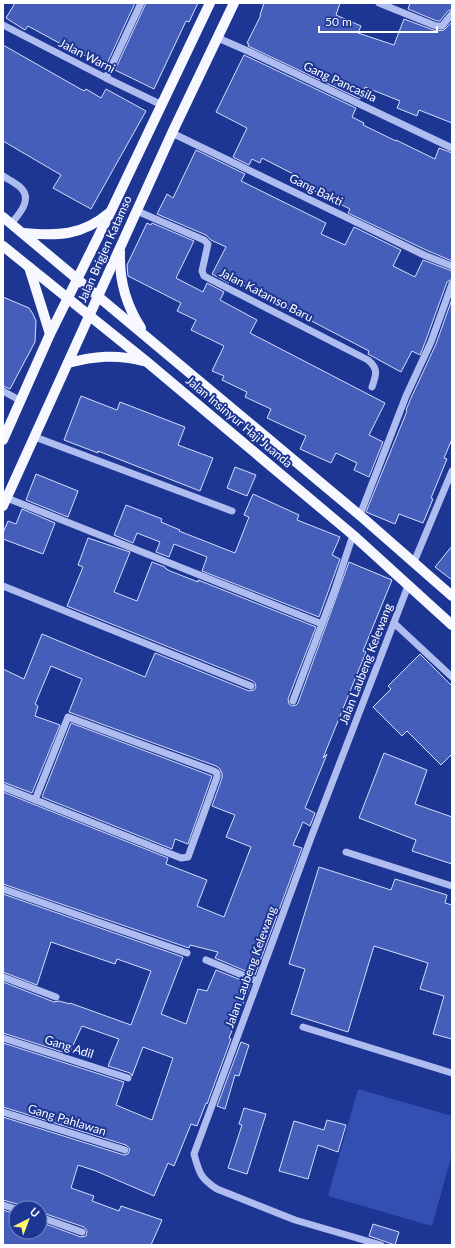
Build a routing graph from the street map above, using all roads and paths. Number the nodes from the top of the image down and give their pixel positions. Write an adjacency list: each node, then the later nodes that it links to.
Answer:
1 (142, 3): 8 (street)
2 (210, 3): 9 (main road, Jalan Brigjen Katamso)
3 (234, 3): 7 (main road, Jalan Brigjen Katamso)
4 (379, 3): 5 (street)
5 (452, 14)
6 (3, 25): 8 (street, Jalan Warni)
7 (218, 38): 10 (main road, Jalan Brigjen Katamso); 11 (street, Gang Pancasila)
8 (106, 78): 9 (street, Jalan Warni)
9 (162, 105): 13 (main road, Jalan Brigjen Katamso)
10 (172, 133): 14 (main road, Jalan Brigjen Katamso); 19 (street, Gang Bakti)
11 (452, 148)
12 (3, 176): 15 (street)
13 (111, 211): 16 (main road); 21 (main road, Jalan Brigjen Katamso)
14 (137, 211): 18 (main road, Jalan Brigjen Katamso); 30 (street, Jalan Katamso Baru)
15 (7, 220): 16 (main road, Jalan Insinyur Haji Juanda)
16 (23, 233): 21 (main road, Jalan Insinyur Haji Juanda)
17 (3, 246): 20 (main road, Jalan Insinyur Haji Juanda)
18 (120, 248): 23 (main road, Jalan Brigjen Katamso); 27 (main road)
19 (452, 266)
20 (29, 267): 24 (main road, Jalan Insinyur Haji Juanda); 26 (main road)
21 (77, 280): 23 (main road, Jalan Insinyur Haji Juanda); 24 (main road, Jalan Brigjen Katamso)
22 (452, 284): 38 (street)
23 (98, 296): 25 (main road, Jalan Brigjen Katamso); 27 (main road, Jalan Insinyur Haji Juanda)
24 (68, 298): 25 (main road, Jalan Insinyur Haji Juanda); 26 (main road, Jalan Brigjen Katamso)
25 (90, 315): 28 (main road, Jalan Insinyur Haji Juanda); 29 (main road, Jalan Brigjen Katamso)
26 (50, 334): 32 (main road, Jalan Brigjen Katamso)
27 (145, 335): 38 (main road, Jalan Insinyur Haji Juanda)
28 (148, 362): 29 (main road); 39 (main road, Jalan Insinyur Haji Juanda)
29 (68, 363): 33 (main road, Jalan Brigjen Katamso)
30 (372, 387)
31 (3, 391): 32 (street)
32 (21, 401): 34 (main road, Jalan Brigjen Katamso)
33 (35, 436): 36 (main road, Jalan Brigjen Katamso); 37 (street)
34 (3, 440)
35 (452, 471): 40 (street)
36 (5, 502): 45 (street)
37 (232, 511)
38 (360, 515): 40 (main road, Jalan Insinyur Haji Juanda)
39 (353, 535): 42 (main road, Jalan Insinyur Haji Juanda); 45 (street)
40 (414, 562): 43 (main road, Jalan Insinyur Haji Juanda)
41 (3, 586): 48 (street)
42 (408, 586): 44 (street, Jalan Laubeng Kelewang); 46 (main road, Jalan Insinyur Haji Juanda)
43 (452, 596)
44 (394, 623): 47 (street); 58 (street, Jalan Laubeng Kelewang)
45 (322, 624): 49 (street)
46 (452, 625)
47 (452, 678)
48 (251, 686)
49 (293, 701)
50 (3, 787): 51 (street)
51 (35, 800): 51 (street)
52 (346, 852): 53 (street)
53 (452, 886)
54 (3, 890): 55 (street)
55 (187, 953)
56 (206, 960): 58 (street)
57 (3, 977): 59 (street)
58 (257, 981): 68 (street, Jalan Laubeng Kelewang)
59 (56, 997)
60 (303, 1027): 62 (street)
61 (3, 1038): 63 (street, Gang Adil)
62 (452, 1073)
63 (128, 1078)
64 (3, 1112): 65 (street, Gang Pahlawan)
65 (125, 1150)
66 (48, 1220): 67 (street)
67 (82, 1232)
68 (381, 1245)

